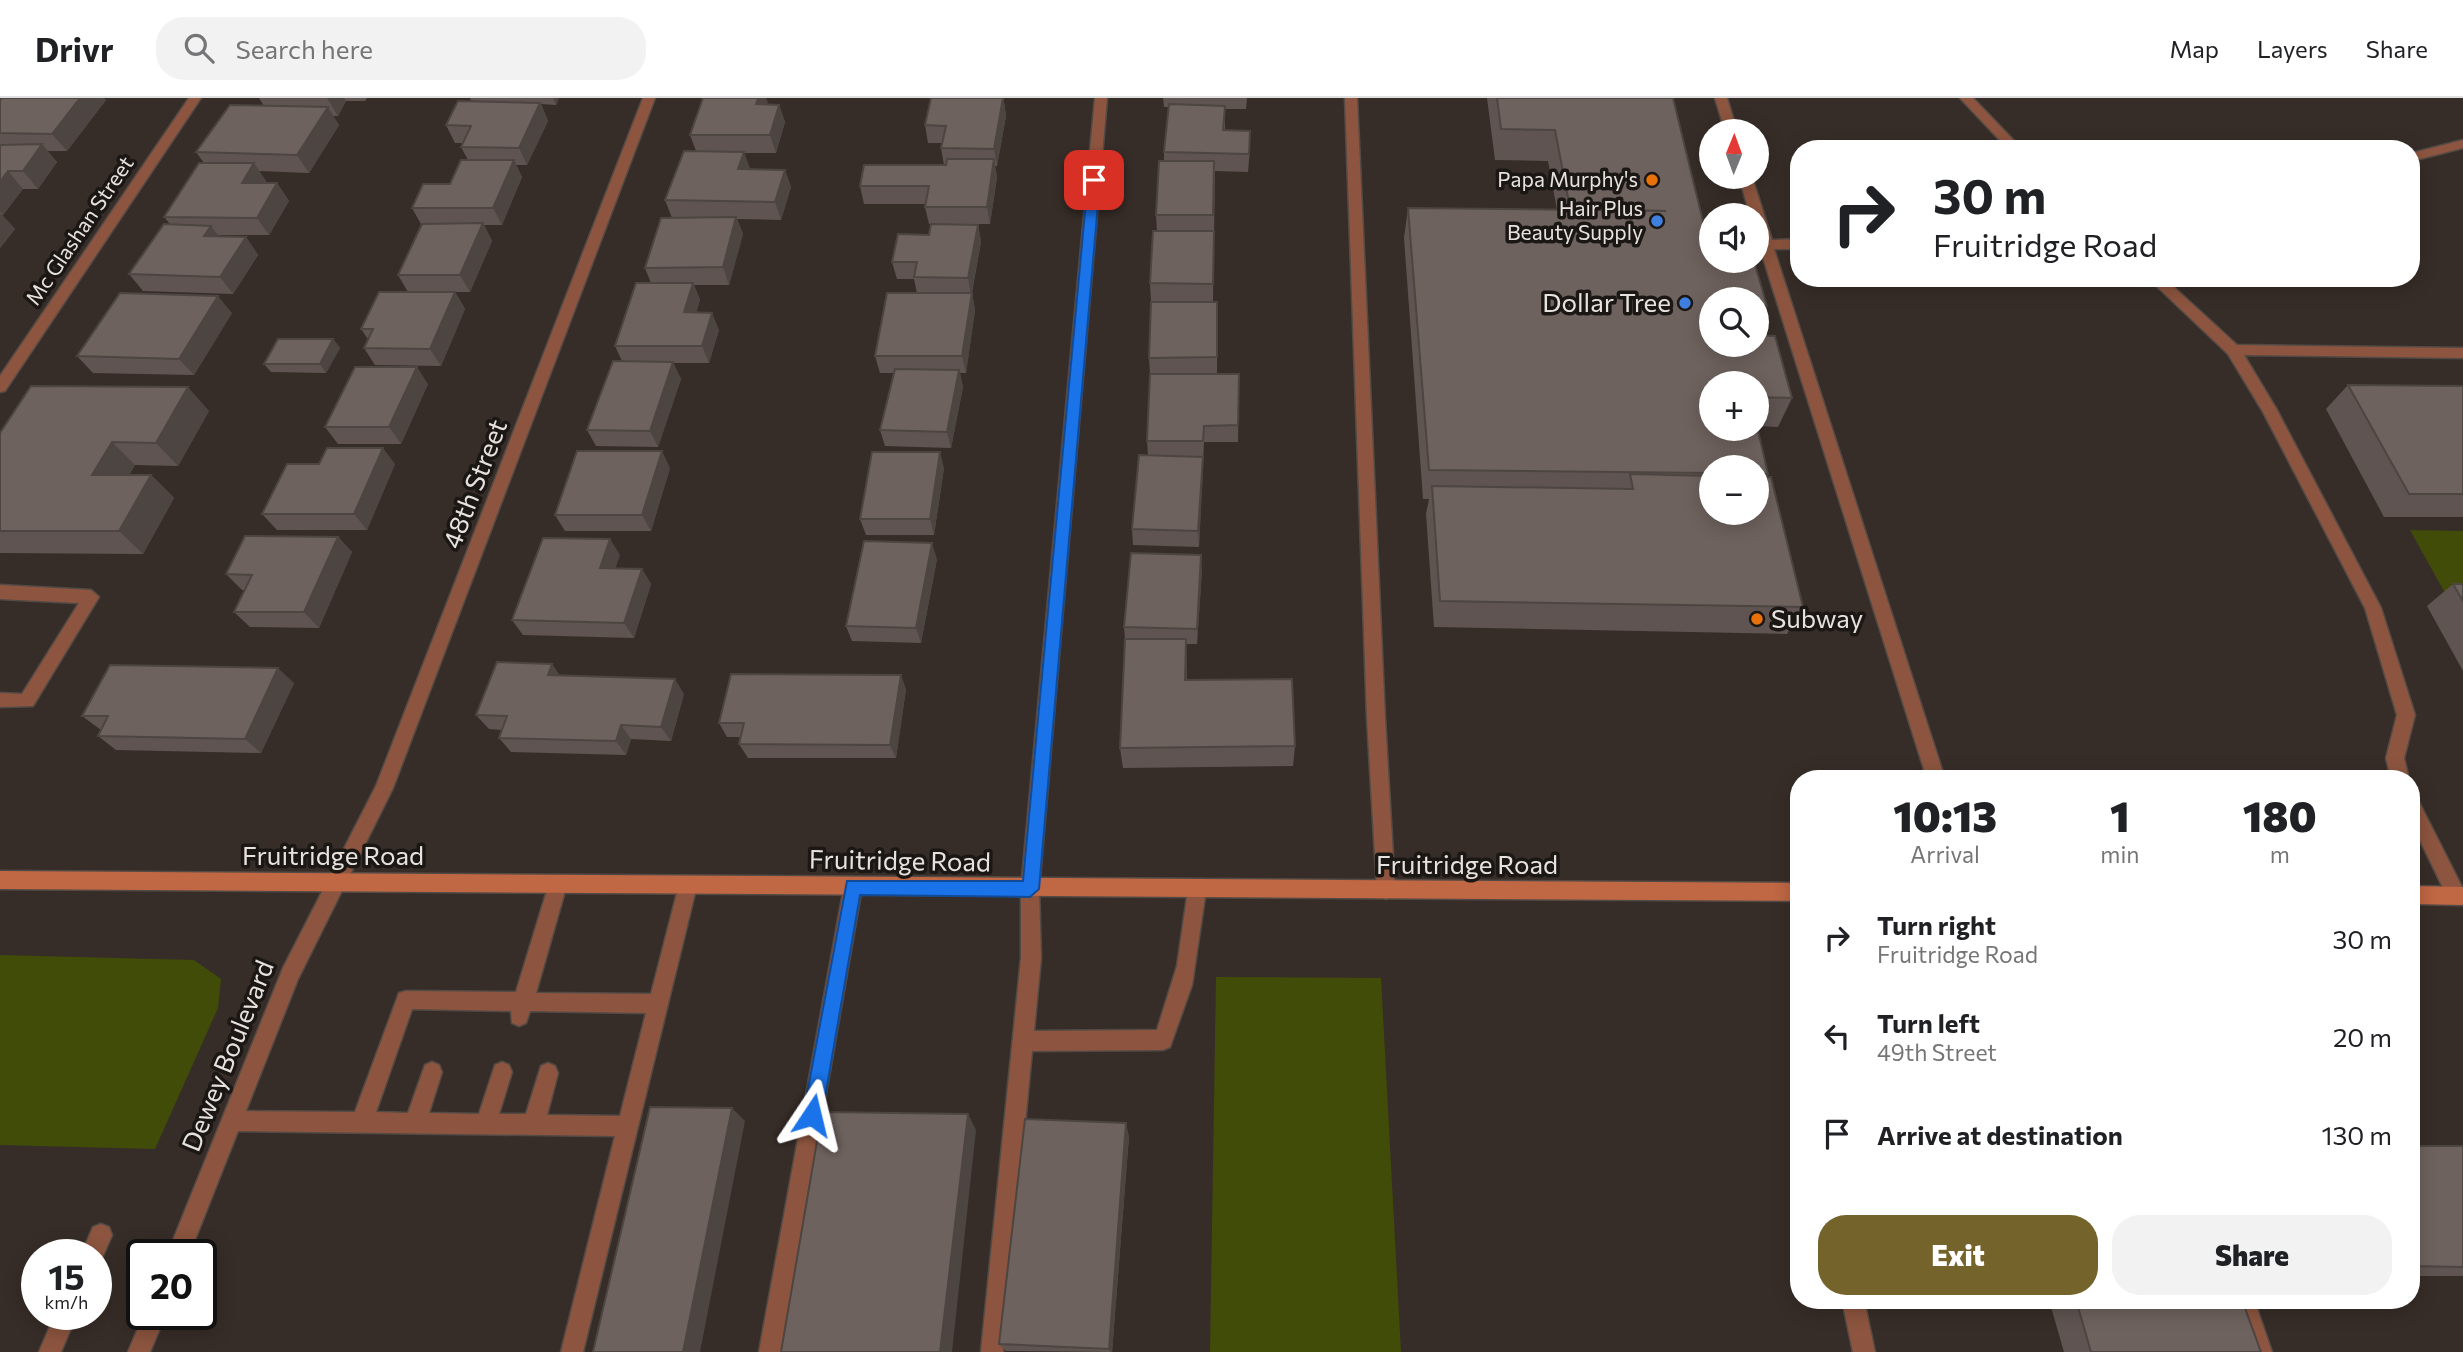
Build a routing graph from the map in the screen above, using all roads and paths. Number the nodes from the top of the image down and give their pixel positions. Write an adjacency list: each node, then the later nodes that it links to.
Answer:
1 (195, 98): 17 (street, Mc Glashan Street)
2 (649, 98): 24 (street, 48th Street)
3 (1101, 98): 28 (street)
4 (1351, 98): 30 (street)
5 (1721, 98): 7 (street)
6 (1966, 98): 8 (street)
7 (1727, 119)
8 (2007, 140)
9 (2463, 144): 10 (street)
10 (2420, 156)
11 (1790, 244): 12 (street)
12 (1769, 245)
13 (1769, 254): 20 (street)
14 (2165, 287): 15 (street)
15 (2233, 350): 16 (street); 21 (street)
16 (2463, 353)
17 (0, 387)
18 (0, 592): 19 (street)
19 (0, 700)
20 (1933, 770)
21 (2398, 770)
22 (2420, 821): 33 (street)
23 (0, 880): 24 (main road, Fruitridge Road)
24 (336, 882): 25 (main road, Fruitridge Road); 40 (street, Dewey Boulevard)
25 (558, 884): 26 (main road, Fruitridge Road); 35 (street)
26 (688, 885): 27 (main road, Fruitridge Road); 34 (street)
27 (853, 887): 28 (main road, Fruitridge Road); 54 (street)
28 (1030, 889): 29 (main road, Fruitridge Road); 36 (street)
29 (1197, 890): 30 (main road, Fruitridge Road); 36 (street)
30 (1386, 890): 31 (main road, Fruitridge Road)
31 (1790, 892)
32 (2420, 895): 33 (main road)
33 (2460, 896)
34 (657, 1004): 35 (street); 45 (street)
35 (521, 1009): 41 (street)
36 (1023, 1041): 55 (street)
37 (432, 1072): 42 (street)
38 (502, 1072): 43 (street)
39 (548, 1073): 44 (street)
40 (232, 1121): 41 (street); 46 (street, Dewey Boulevard)
41 (362, 1122): 42 (street)
42 (415, 1123): 43 (street)
43 (486, 1124): 44 (street)
44 (534, 1124): 45 (street)
45 (628, 1126): 53 (street)
46 (184, 1239)
47 (1855, 1309): 56 (street)
48 (2246, 1309): 57 (street)
49 (59, 1330): 51 (street)
50 (148, 1330): 52 (street)
51 (50, 1352)
52 (139, 1352)
53 (572, 1352)
54 (770, 1352)
55 (992, 1352)
56 (1864, 1352)
57 (2261, 1352)

